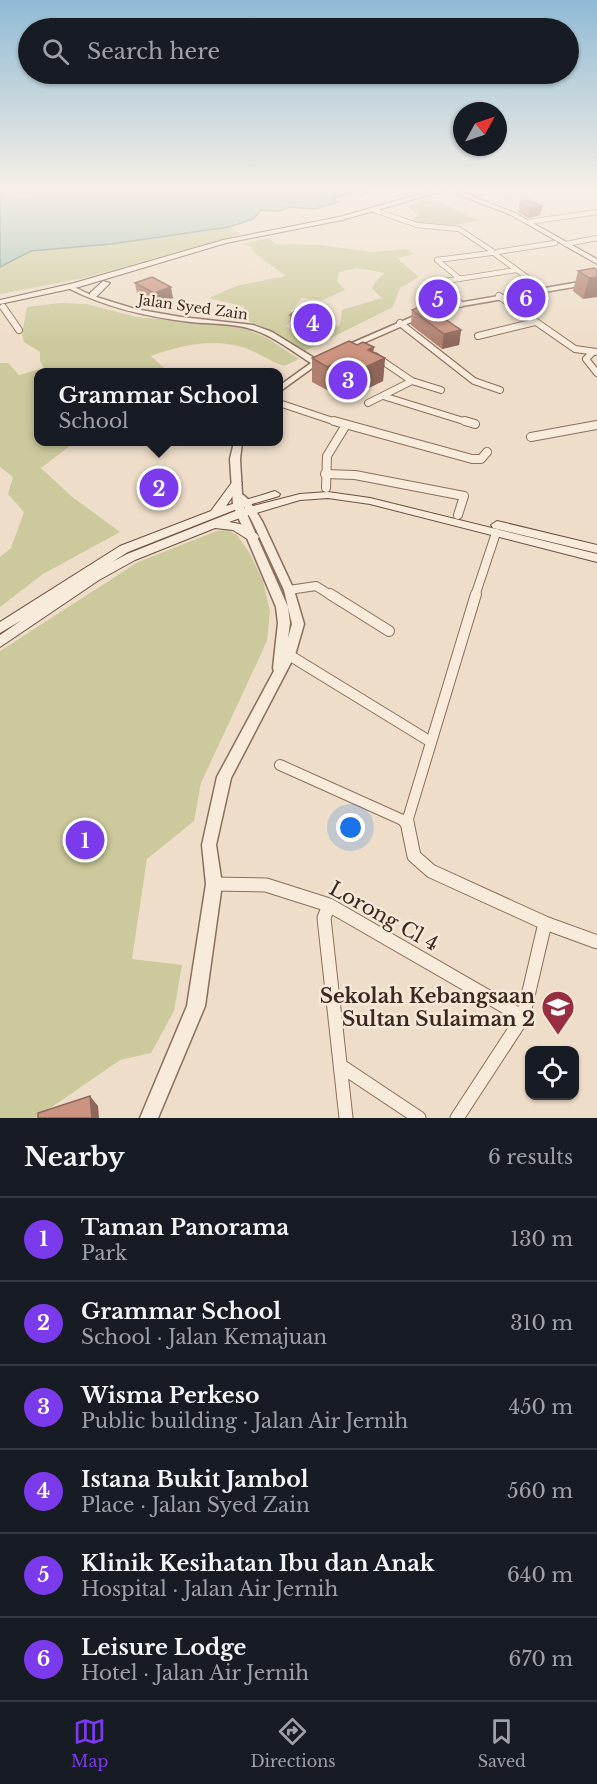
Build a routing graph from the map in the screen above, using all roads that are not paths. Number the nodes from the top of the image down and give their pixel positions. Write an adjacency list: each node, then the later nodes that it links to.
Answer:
1 (229, 240): 15 (main road)
2 (251, 240): 14 (main road)
3 (476, 240): 8 (street)
4 (555, 240): 7 (main road)
5 (557, 240): 7 (main road)
6 (584, 240): 7 (street)
7 (561, 243): 8 (street); 9 (main road); 10 (main road)
8 (494, 252): 11 (street); 12 (street)
9 (597, 262)
10 (597, 268)
11 (516, 270): 12 (street); 16 (street)
12 (460, 279): 19 (street)
13 (597, 281): 16 (street)
14 (106, 283): 15 (main road); 18 (main road)
15 (76, 288): 18 (street, Jalan Syed Zain); 20 (main road)
16 (543, 290): 17 (street)
17 (499, 296): 19 (street); 21 (street)
18 (95, 298): 29 (street, Jalan Syed Zain)
19 (460, 304): 22 (street)
20 (1, 306): 23 (street)
21 (536, 322): 24 (street); 27 (street)
22 (400, 323): 25 (street); 34 (street)
23 (19, 330)
24 (478, 336)
25 (355, 343): 26 (street); 31 (street)
26 (336, 351)
27 (594, 352): 30 (street)
28 (327, 356): 29 (street)
29 (315, 362): 32 (street)
30 (597, 373)
31 (412, 381): 33 (street); 35 (street)
32 (283, 387)
33 (441, 390)
34 (500, 390)
35 (383, 396): 36 (street); 38 (street)
36 (369, 403)
37 (283, 404): 39 (street)
38 (475, 424)
39 (346, 425): 43 (street); 44 (street)
40 (597, 425): 41 (street)
41 (531, 437)
42 (237, 446): 45 (street)
43 (487, 452)
44 (325, 474): 46 (street); 49 (street)
45 (237, 483): 48 (street); 50 (main road)
46 (326, 488): 48 (main road); 49 (main road)
47 (269, 504): 48 (main road); 51 (main road); 52 (main road)
48 (243, 505): 50 (main road); 51 (street); 53 (street)
49 (458, 515): 54 (main road)
50 (211, 521): 53 (main road); 57 (main road); 59 (main road)
51 (257, 521): 56 (street)
52 (496, 533): 55 (main road); 62 (street)
53 (253, 537): 61 (street)
54 (597, 549)
55 (597, 558)
56 (290, 591): 58 (street); 60 (street)
57 (0, 628)
58 (389, 631)
59 (0, 642)
60 (290, 655): 61 (street); 62 (street)
61 (279, 672): 65 (street)
62 (431, 742): 64 (street)
63 (280, 765): 64 (street)
64 (407, 822): 67 (street)
65 (214, 884): 66 (street, Lorong Cl 4); 71 (street)
66 (329, 905): 69 (street, Lorong Cl 4); 70 (street)
67 (545, 924): 68 (street); 69 (street)
68 (597, 942)
69 (523, 1017): 74 (street)
70 (341, 1066): 72 (street); 73 (street)
71 (149, 1118)
72 (346, 1118)
73 (419, 1118)
74 (457, 1118)

